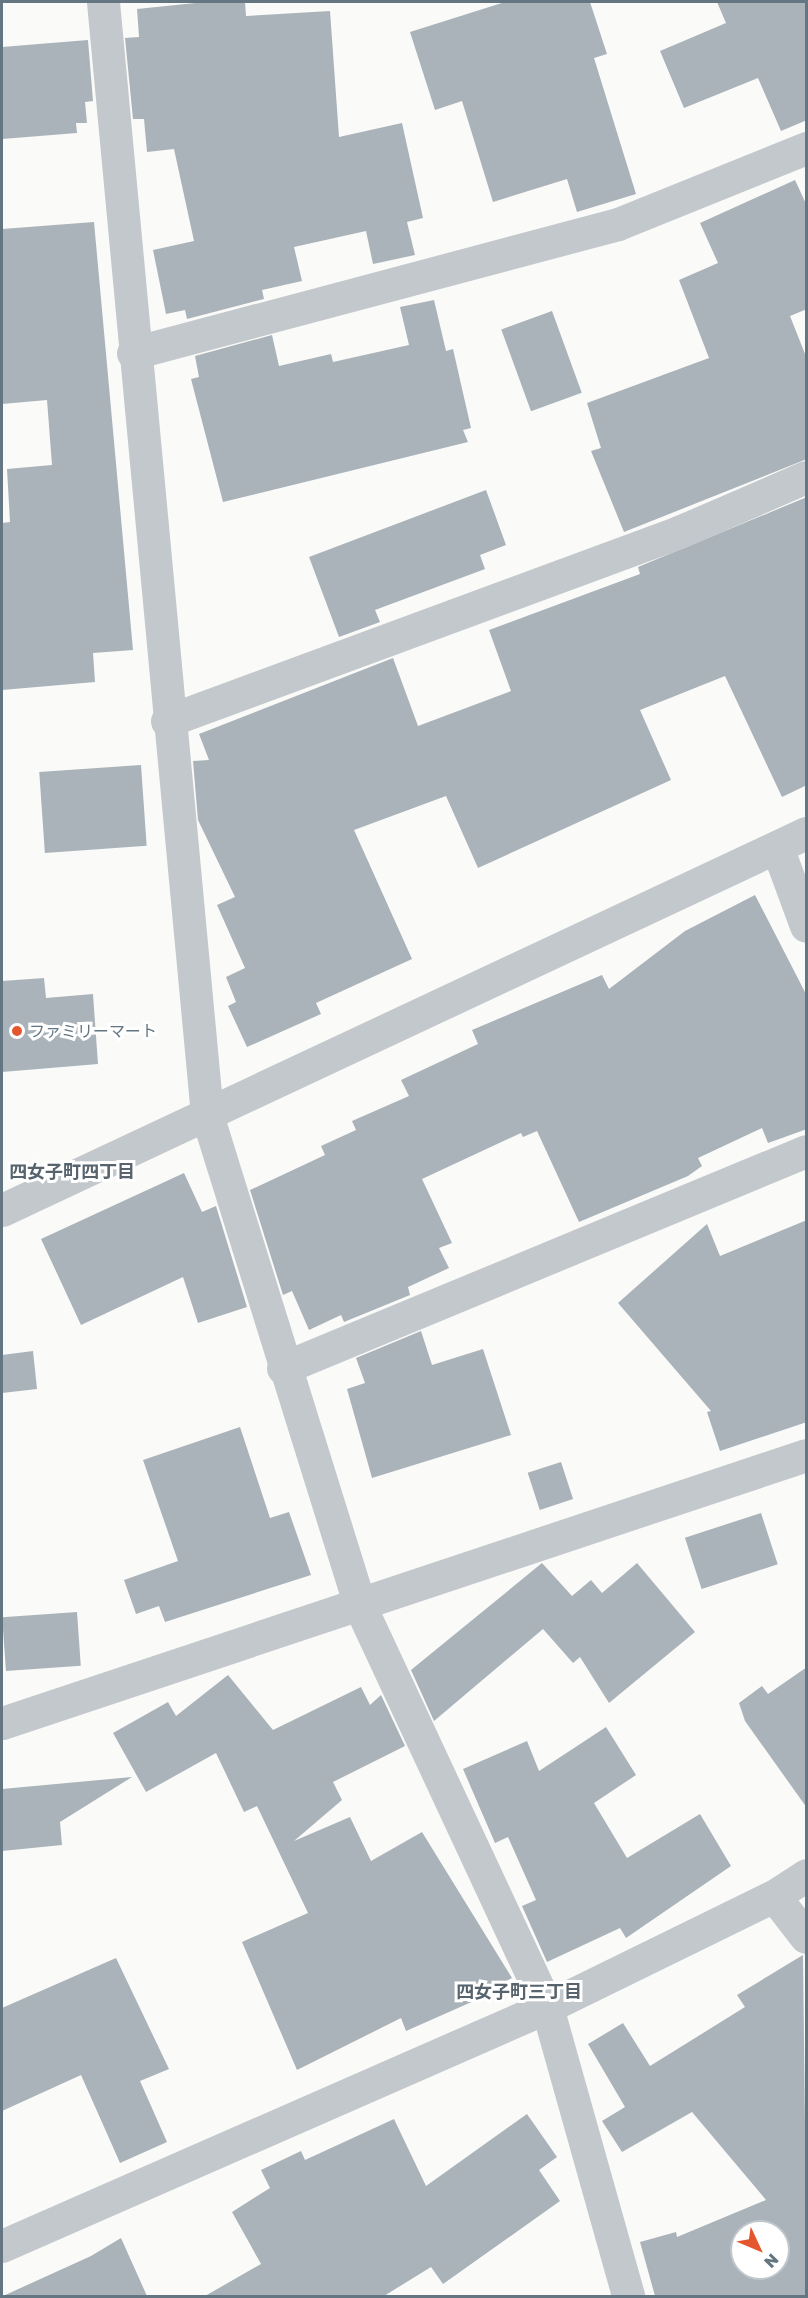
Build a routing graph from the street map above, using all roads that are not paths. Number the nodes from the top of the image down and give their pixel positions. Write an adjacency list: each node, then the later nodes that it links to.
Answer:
1 (103, 2): 3 (street)
2 (807, 148): 3 (street)
3 (133, 353): 5 (street)
4 (807, 477): 5 (street)
5 (167, 721): 9 (street)
6 (807, 832): 7 (street)
7 (777, 847): 8 (street); 9 (street)
8 (807, 927)
9 (207, 1115): 11 (street); 12 (street)
10 (807, 1151): 12 (street)
11 (2, 1210)
12 (283, 1368): 14 (street)
13 (807, 1455): 14 (street)
14 (360, 1606): 15 (street); 19 (street)
15 (2, 1723)
16 (807, 1875): 17 (street)
17 (774, 1896): 18 (street); 19 (street)
18 (807, 1937)
19 (547, 2007): 20 (street); 21 (street)
20 (2, 2246)
21 (628, 2296)

